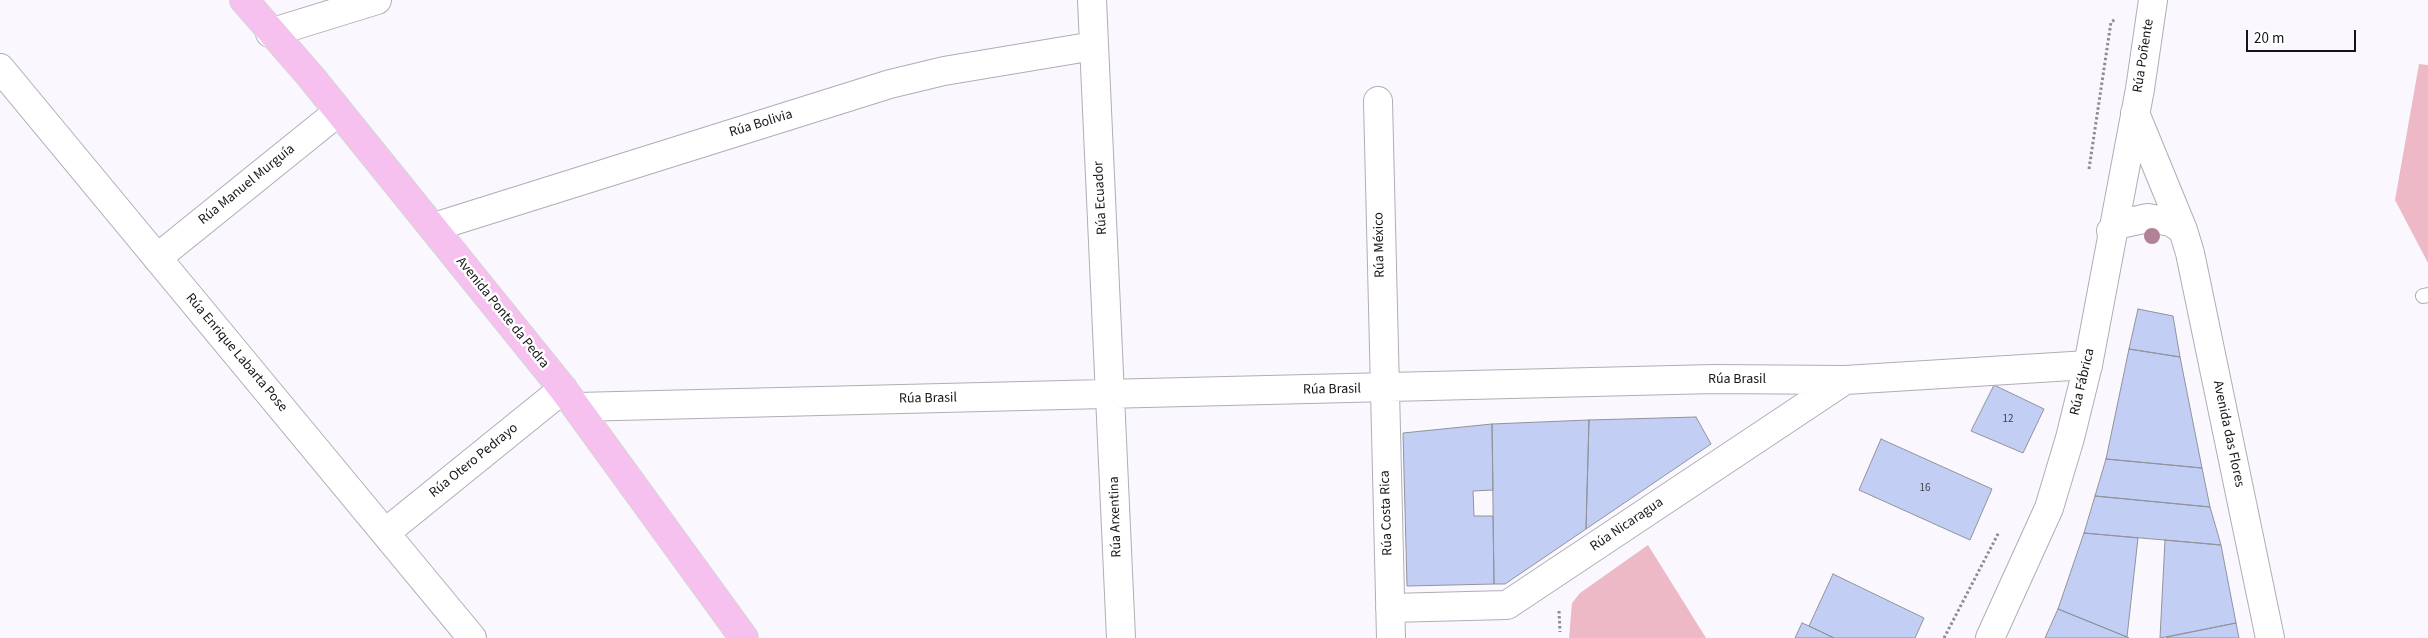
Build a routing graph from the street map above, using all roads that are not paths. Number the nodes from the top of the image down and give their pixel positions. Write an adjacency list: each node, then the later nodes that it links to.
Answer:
1 (244, 0): 5 (main road, Avenida Ponte da Pedra)
2 (377, 0): 5 (street)
3 (1092, 0): 6 (street, Rúa Ecuador)
4 (2153, 0): 10 (street, Rúa Poñente)
5 (270, 32): 9 (main road, Avenida Ponte da Pedra)
6 (1094, 46): 11 (street, Rúa Bolivia); 18 (street, Rúa Ecuador)
7 (0, 68): 14 (street, Rúa Enrique Labarta Pose)
8 (1378, 101): 17 (street, Rúa México)
9 (338, 112): 11 (main road, Avenida Ponte da Pedra); 14 (street, Rúa Manuel Murguía)
10 (2135, 113): 12 (street, Avenida das Flores); 13 (street, Rúa Fábrica)
11 (434, 227): 19 (main road, Avenida Ponte da Pedra)
12 (2183, 230): 13 (street); 27 (street, Avenida das Flores)
13 (2111, 231): 15 (street, Rúa Fábrica)
14 (157, 258): 20 (street, Rúa Enrique Labarta Pose)
15 (2088, 365): 16 (street, Rúa Brasil); 26 (street, Rúa Fábrica)
16 (1845, 380): 17 (street, Rúa Brasil); 21 (street, Rúa Nicaragua)
17 (1383, 388): 18 (street, Rúa Brasil); 21 (street, Rúa Costa Rica)
18 (1111, 396): 19 (street, Rúa Brasil); 24 (street, Rúa Arxentina)
19 (570, 398): 20 (street, Rúa Otero Pedrayo); 23 (main road, Avenida Ponte da Pedra)
20 (386, 533): 22 (street, Rúa Enrique Labarta Pose)
21 (1390, 608): 25 (street, Rúa Costa Rica)
22 (472, 638)
23 (744, 638)
24 (1122, 638)
25 (1391, 638)
26 (1990, 638)
27 (2270, 638)

